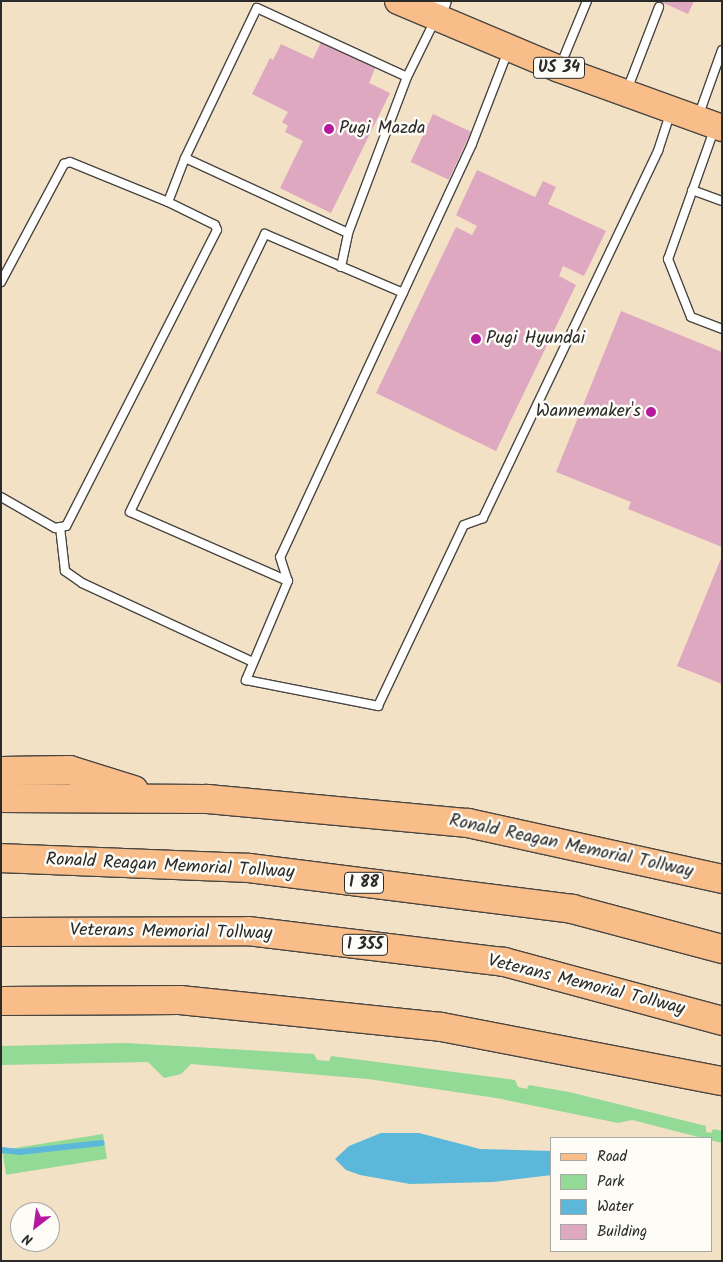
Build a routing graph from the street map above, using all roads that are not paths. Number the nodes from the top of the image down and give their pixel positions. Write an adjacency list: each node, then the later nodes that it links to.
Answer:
1 (398, 1): 4 (main road, US 34)
2 (587, 1): 7 (lane)
3 (659, 7): 9 (lane)
4 (440, 10): 5 (main road, US 34); 8 (lane)
5 (509, 49): 7 (main road, US 34); 19 (lane)
6 (722, 50): 11 (lane)
7 (559, 69): 9 (main road, US 34)
8 (407, 77): 12 (lane); 16 (lane)
9 (626, 94): 10 (main road, US 34)
10 (671, 111): 11 (main road, US 34); 24 (lane)
11 (712, 125): 13 (lane)
12 (185, 158): 15 (lane); 16 (lane)
13 (692, 190): 14 (lane); 20 (lane)
14 (722, 201)
15 (168, 202): 18 (lane); 22 (lane)
16 (348, 233): 17 (lane)
17 (341, 267): 19 (lane); 23 (lane)
18 (1, 282)
19 (403, 293): 23 (lane)
20 (722, 329)
21 (1, 497): 22 (lane)
22 (60, 526): 24 (lane)
23 (288, 582): 24 (lane)
24 (253, 662)
25 (1, 771): 27 (highway)
26 (1, 798): 27 (highway, Ronald Reagan Memorial Tollway)
27 (162, 799): 29 (highway, Ronald Reagan Memorial Tollway)
28 (1, 858): 31 (highway, Ronald Reagan Memorial Tollway / I 88)
29 (722, 879)
30 (1, 932): 33 (highway, Veterans Memorial Tollway / I 355)
31 (722, 949)
32 (1, 1001): 34 (highway)
33 (722, 1021)
34 (722, 1081)

